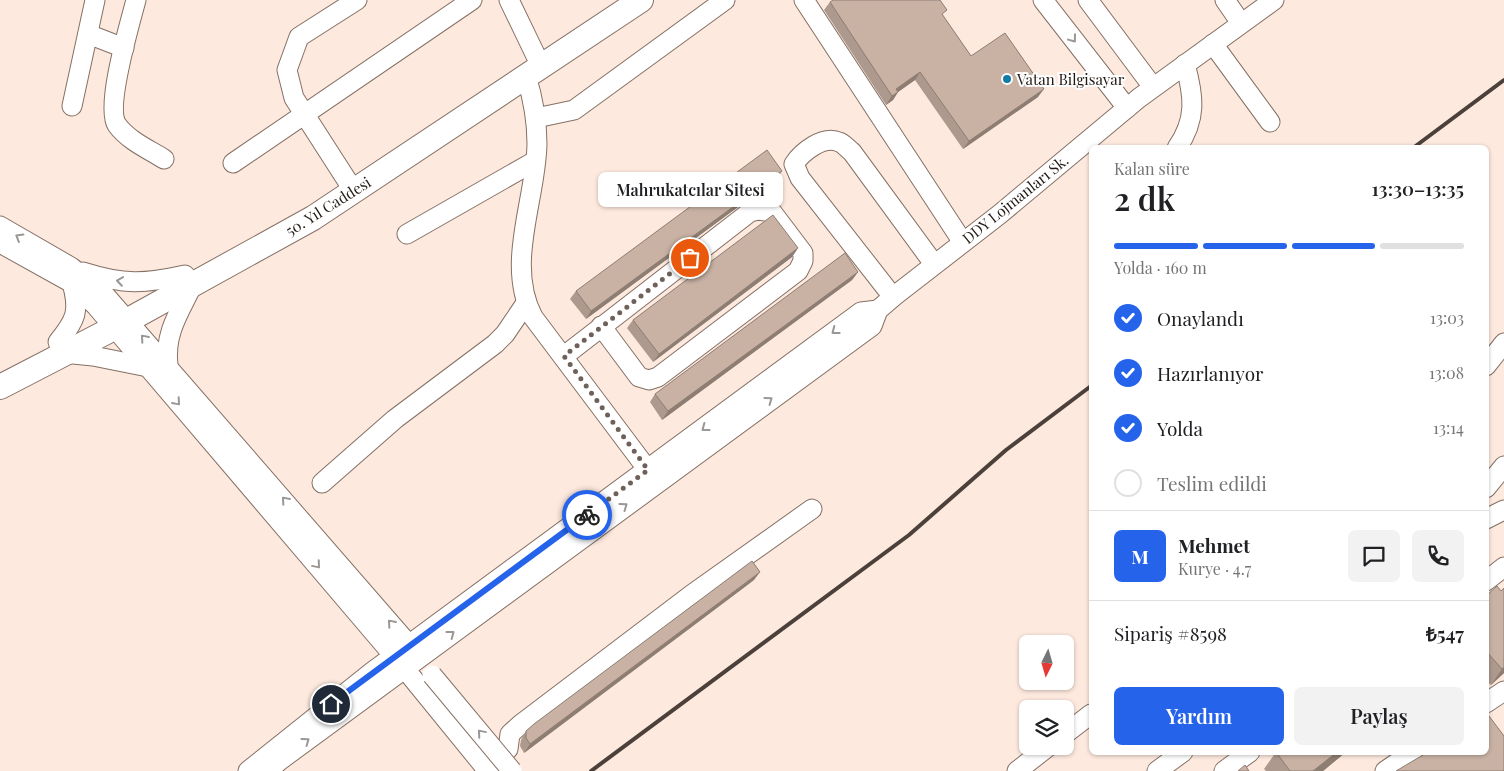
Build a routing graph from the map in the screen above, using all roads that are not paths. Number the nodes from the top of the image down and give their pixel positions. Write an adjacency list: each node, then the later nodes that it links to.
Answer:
1 (95, 0): 15 (street)
2 (136, 0): 17 (street)
3 (357, 0): 23 (street)
4 (472, 0): 23 (street)
5 (509, 0): 19 (street)
6 (618, 0): 19 (main road, 50. Yıl Caddesi)
7 (641, 0): 19 (main road, 50. Yıl Caddesi)
8 (725, 0): 24 (street)
9 (804, 0): 34 (street)
10 (1043, 0): 22 (street, one-way to 22)
11 (1088, 0): 20 (street)
12 (1225, 0): 14 (street)
13 (1274, 0): 14 (street, DDY Lojmanları Sk.)
14 (1241, 23): 16 (street, DDY Lojmanları Sk.)
15 (88, 34): 17 (street); 21 (street)
16 (1213, 44): 18 (street, DDY Lojmanları Sk.); 25 (street)
17 (124, 48): 28 (street)
18 (1185, 64): 20 (street, DDY Lojmanları Sk.); 27 (street)
19 (531, 66): 24 (street); 31 (main road, 50. Yıl Caddesi); 38 (main road, 50. Yıl Caddesi)
20 (1153, 87): 22 (street, DDY Lojmanları Sk.)
21 (72, 106)
22 (1126, 108): 26 (street, DDY Lojmanları Sk.)
23 (304, 113): 30 (street); 31 (street)
24 (536, 118): 29 (street)
25 (1270, 122)
26 (1088, 145): 34 (street, DDY Lojmanları Sk.)
27 (1179, 145)
28 (164, 159)
29 (535, 160): 33 (street); 40 (street)
30 (233, 163)
31 (348, 182): 38 (main road, 50. Yıl Caddesi)
32 (0, 226): 37 (street, one-way to 32)
33 (407, 234)
34 (962, 241): 36 (street, DDY Lojmanları Sk.)
35 (0, 243): 37 (street)
36 (934, 264): 39 (street, DDY Lojmanları Sk.); 39 (street)
37 (71, 275): 38 (street, one-way to 37); 42 (street); 45 (street)
38 (189, 280): 42 (main road, 50. Yıl Caddesi); 48 (street)
39 (893, 297): 41 (street, DDY Lojmanları Sk.)
40 (526, 303): 46 (street); 54 (street)
41 (878, 310): 53 (street, one-way to 53); 61 (street, one-way to 41)
42 (117, 318): 45 (main road, 50. Yıl Caddesi); 48 (street, one-way to 42); 49 (street)
43 (601, 326): 43 (street); 46 (street)
44 (1504, 343): 47 (street)
45 (61, 348): 49 (street); 50 (main road, 50. Yıl Caddesi); 51 (main road, 50. Yıl Caddesi)
46 (564, 356): 53 (street)
47 (1489, 362)
48 (168, 365): 61 (street, one-way to 48)
49 (148, 367): 62 (street, one-way to 62)
50 (0, 371)
51 (0, 387)
52 (1504, 466): 55 (street)
53 (648, 470): 61 (street)
54 (322, 483)
55 (1489, 484)
56 (812, 510): 75 (street)
57 (1504, 510): 58 (street)
58 (1489, 518)
59 (1504, 567): 60 (street)
60 (1489, 579)
61 (415, 651): 62 (street); 63 (street)
62 (400, 663): 63 (street); 73 (street); 74 (street, one-way to 62)
63 (425, 680): 75 (street); 76 (street, one-way to 63, bridge)
64 (1504, 691): 65 (street)
65 (1489, 702)
66 (1089, 716): 67 (street)
67 (1074, 727)
68 (1037, 755): 77 (street)
69 (1179, 755): 78 (street)
70 (1246, 755): 72 (street)
71 (1409, 755): 79 (street)
72 (1230, 769)
73 (248, 771)
74 (268, 771)
75 (488, 771)
76 (512, 771)
77 (1017, 771)
78 (1157, 771)
79 (1385, 771)

